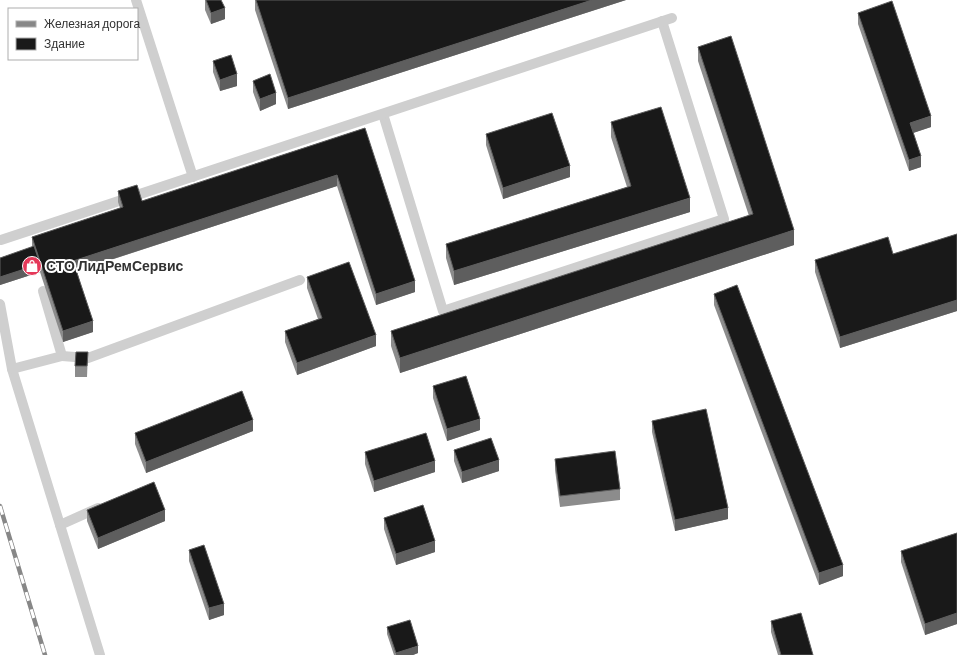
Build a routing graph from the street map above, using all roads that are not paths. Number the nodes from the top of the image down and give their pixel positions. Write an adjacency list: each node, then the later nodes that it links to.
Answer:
1 (136, 0): 5 (lane)
2 (672, 18): 3 (lane)
3 (662, 21): 4 (lane); 4 (lane)
4 (382, 114): 5 (lane)
5 (193, 177): 6 (lane)
6 (1, 240)
7 (300, 280): 10 (lane)
8 (43, 292): 10 (lane)
9 (0, 304): 11 (lane)
10 (62, 356): 11 (lane)
11 (12, 369): 13 (lane)
12 (106, 505): 13 (lane)
13 (60, 525): 14 (lane)
14 (100, 655)

